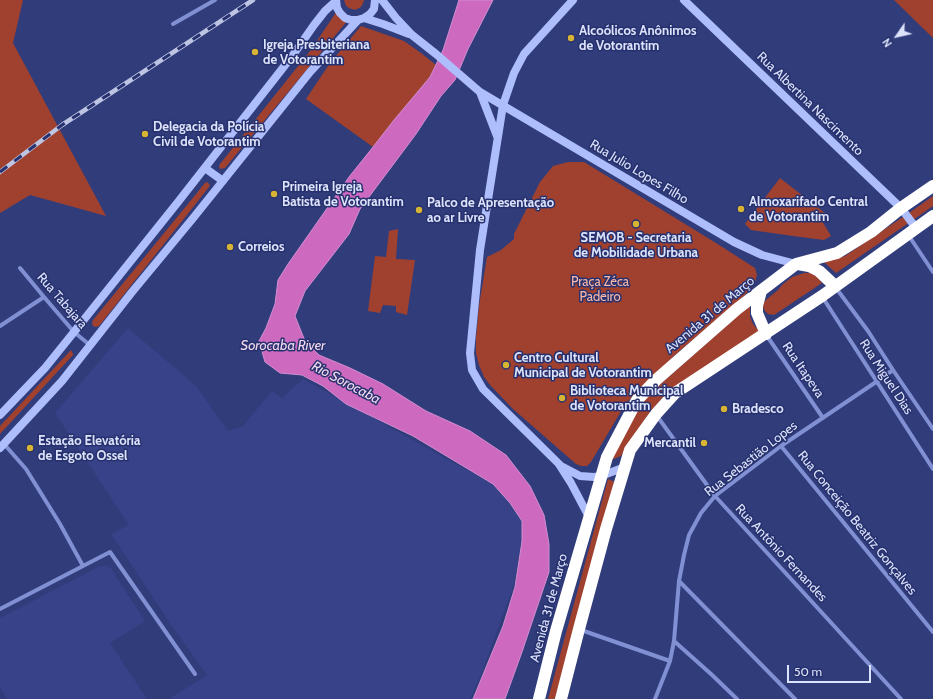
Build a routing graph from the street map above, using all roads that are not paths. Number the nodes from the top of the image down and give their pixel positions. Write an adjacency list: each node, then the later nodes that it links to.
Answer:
1 (215, 0): 8 (street)
2 (336, 0): 7 (main road); 13 (main road)
3 (375, 0): 7 (main road)
4 (382, 0): 9 (main road)
5 (573, 0): 11 (main road)
6 (684, 0): 16 (main road, Rua Albertina Nascimento)
7 (361, 19): 9 (main road); 14 (main road)
8 (173, 24)
9 (412, 35): 10 (main road, Rua Julio Lopes Filho)
10 (478, 90): 11 (main road, Rua Julio Lopes Filho); 12 (main road)
11 (502, 105): 12 (main road); 19 (main road, Rua Julio Lopes Filho)
12 (498, 137): 38 (main road)
13 (205, 168): 14 (main road); 27 (main road)
14 (223, 181): 29 (main road)
15 (933, 186): 16 (highway, Avenida 31 de Março)
16 (901, 208): 18 (main road, Rua Albertina Nascimento); 19 (highway, Avenida 31 de Março)
17 (933, 216): 18 (highway)
18 (912, 231): 21 (street); 22 (highway)
19 (796, 264): 22 (highway); 23 (highway, Avenida 31 de Março)
20 (20, 268): 25 (street, Rua Tabajara)
21 (933, 272)
22 (835, 286): 24 (highway); 30 (street)
23 (761, 291): 28 (highway); 41 (highway, Avenida 31 de Março)
24 (822, 296): 28 (highway); 31 (street, Rua Miguel Dias)
25 (44, 297): 26 (street); 27 (street, Rua Tabajara)
26 (0, 326)
27 (74, 332): 29 (street, Rua Tabajara); 33 (main road)
28 (766, 334): 32 (highway); 34 (street, Rua Itapeva)
29 (91, 346): 36 (main road)
30 (892, 370): 31 (street, Rua Sebastião Lopes); 35 (street)
31 (876, 382): 34 (street, Rua Sebastião Lopes); 40 (street, Rua Miguel Dias)
32 (656, 414): 39 (highway); 42 (street, Rua Antônio Fernandes)
33 (0, 415)
34 (823, 418): 37 (street, Rua Sebastião Lopes)
35 (933, 430)
36 (2, 446): 44 (street)
37 (781, 446): 42 (street, Rua Sebastião Lopes); 48 (street, Rua Conceição Beatriz Gonçalves)
38 (559, 464): 41 (main road); 43 (main road)
39 (625, 466): 41 (main road); 47 (highway)
40 (933, 469)
41 (601, 476): 43 (highway, Avenida 31 de Março)
42 (716, 496): 45 (street, Rua Sebastião Lopes); 57 (street, Rua Antônio Fernandes)
43 (589, 517): 52 (highway, Avenida 31 de Março)
44 (83, 566): 46 (street); 51 (street)
45 (679, 581): 49 (street, Rua Sebastião Lopes); 56 (street)
46 (0, 609)
47 (579, 629): 50 (street); 53 (highway)
48 (933, 632)
49 (674, 641): 50 (street, Rua Sebastião Lopes); 55 (street)
50 (670, 661): 54 (street, Rua Sebastião Lopes)
51 (195, 674)
52 (539, 699)
53 (561, 699)
54 (656, 699)
55 (737, 699)
56 (795, 699)
57 (901, 699)

